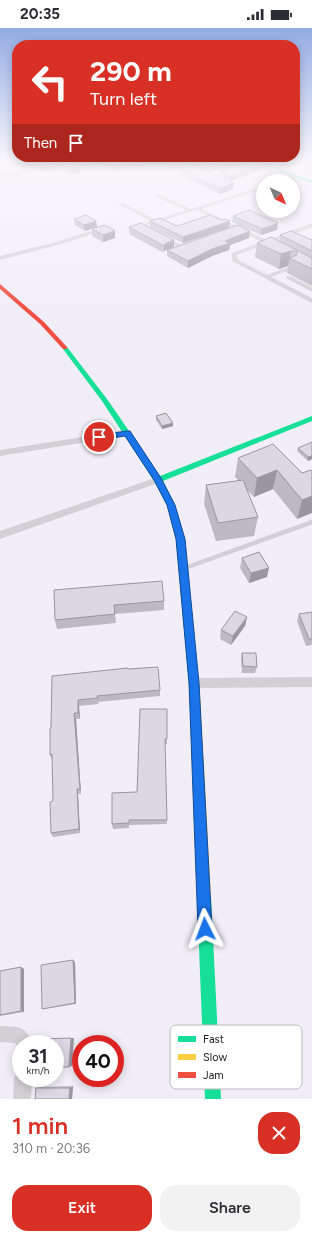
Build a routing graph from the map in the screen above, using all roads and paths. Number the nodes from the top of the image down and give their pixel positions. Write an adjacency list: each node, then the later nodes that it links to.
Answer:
1 (135, 211): 4 (street)
2 (187, 211): 4 (street)
3 (198, 211): 8 (street)
4 (156, 222): 6 (street)
5 (312, 225): 14 (street)
6 (141, 226): 9 (street); 10 (street)
7 (109, 227): 17 (street)
8 (237, 228): 11 (street); 14 (street)
9 (133, 229)
10 (148, 230)
11 (230, 230)
12 (155, 233): 15 (street)
13 (188, 245): 15 (street)
14 (265, 245): 19 (street)
15 (182, 247): 16 (street)
16 (172, 251)
17 (0, 258)
18 (291, 268): 19 (street)
19 (267, 277): 23 (street)
20 (288, 277): 22 (street)
21 (0, 286): 25 (street)
22 (312, 290)
23 (312, 301)
24 (312, 418): 27 (street)
25 (127, 433): 26 (street); 27 (street)
26 (0, 453)
27 (158, 480): 29 (street); 30 (street)
28 (312, 522): 30 (lane)
29 (0, 535)
30 (184, 568): 32 (street)
31 (312, 682): 32 (street)
32 (194, 683): 33 (street)
33 (209, 1025)
34 (0, 1034): 35 (street)
35 (19, 1035)
36 (23, 1087): 38 (street)
37 (212, 1089): 39 (street)
38 (22, 1099)
39 (212, 1099)

